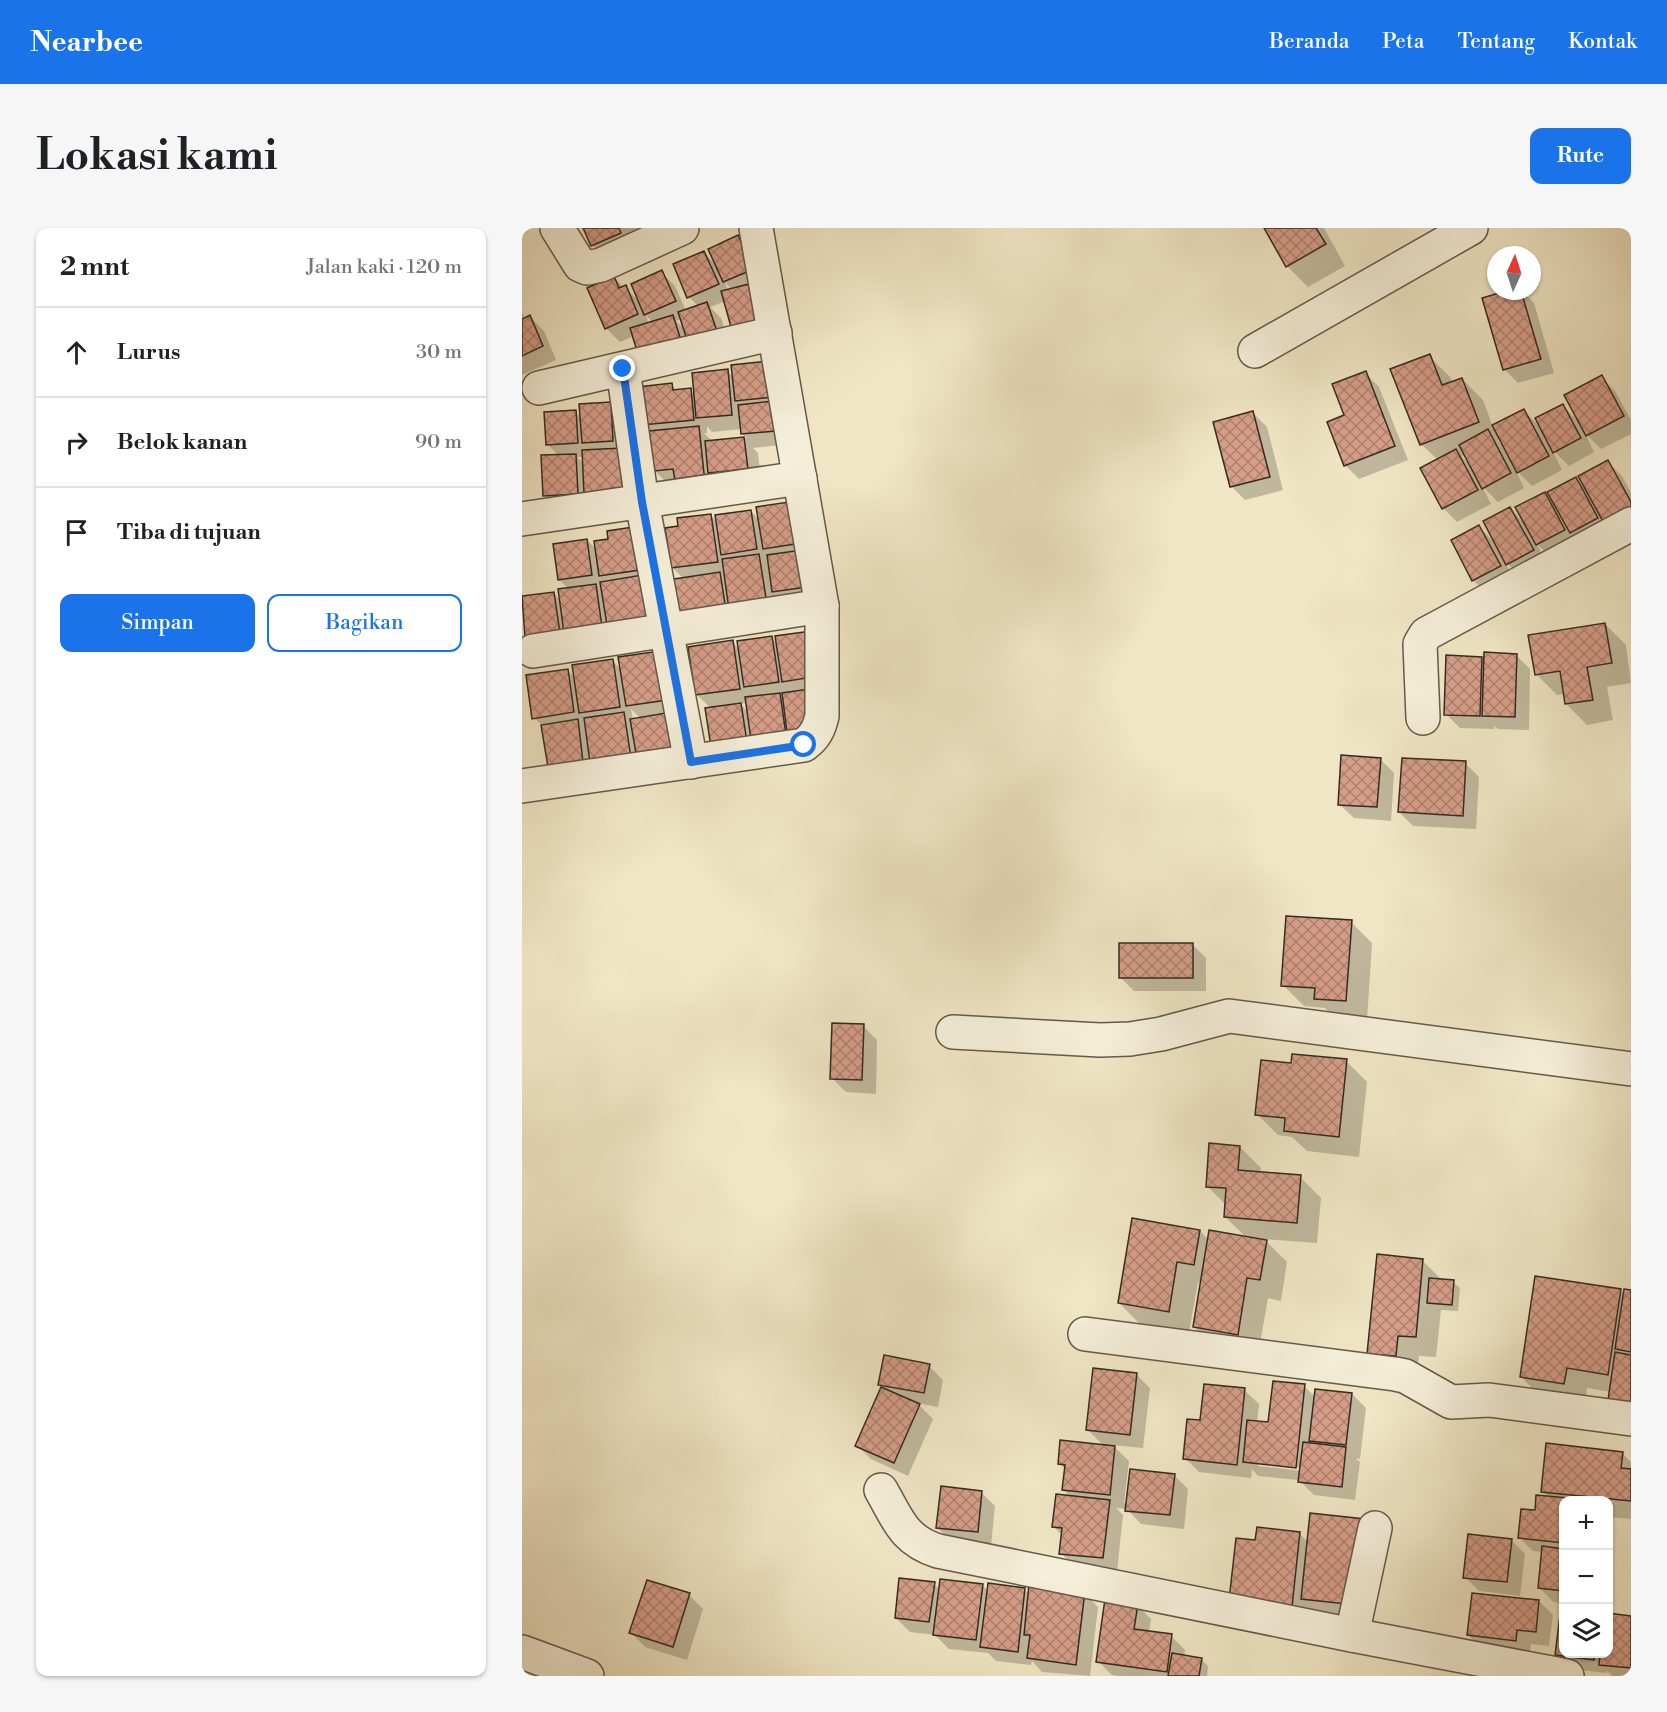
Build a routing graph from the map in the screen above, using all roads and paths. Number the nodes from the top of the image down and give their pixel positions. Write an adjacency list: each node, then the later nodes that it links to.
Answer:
1 (557, 228): 2 (street)
2 (682, 228)
3 (756, 228): 5 (street)
4 (1472, 228): 6 (street)
5 (775, 333): 7 (street); 9 (street)
6 (1255, 351)
7 (623, 369): 8 (street); 10 (street)
8 (539, 388)
9 (800, 478): 10 (street); 13 (street)
10 (642, 502): 11 (street); 14 (street)
11 (522, 519)
12 (1631, 524): 16 (street)
13 (822, 606): 14 (street); 17 (street)
14 (665, 630): 15 (street); 17 (street)
15 (533, 651)
16 (1423, 718)
17 (691, 762): 18 (street)
18 (522, 786)
19 (953, 1032): 20 (street)
20 (1631, 1069)
21 (1085, 1334): 22 (street)
22 (1631, 1419)
23 (881, 1490): 25 (street)
24 (1375, 1528): 25 (street)
25 (1352, 1635): 28 (street)
26 (524, 1658): 27 (street)
27 (587, 1676)
28 (1567, 1676)

